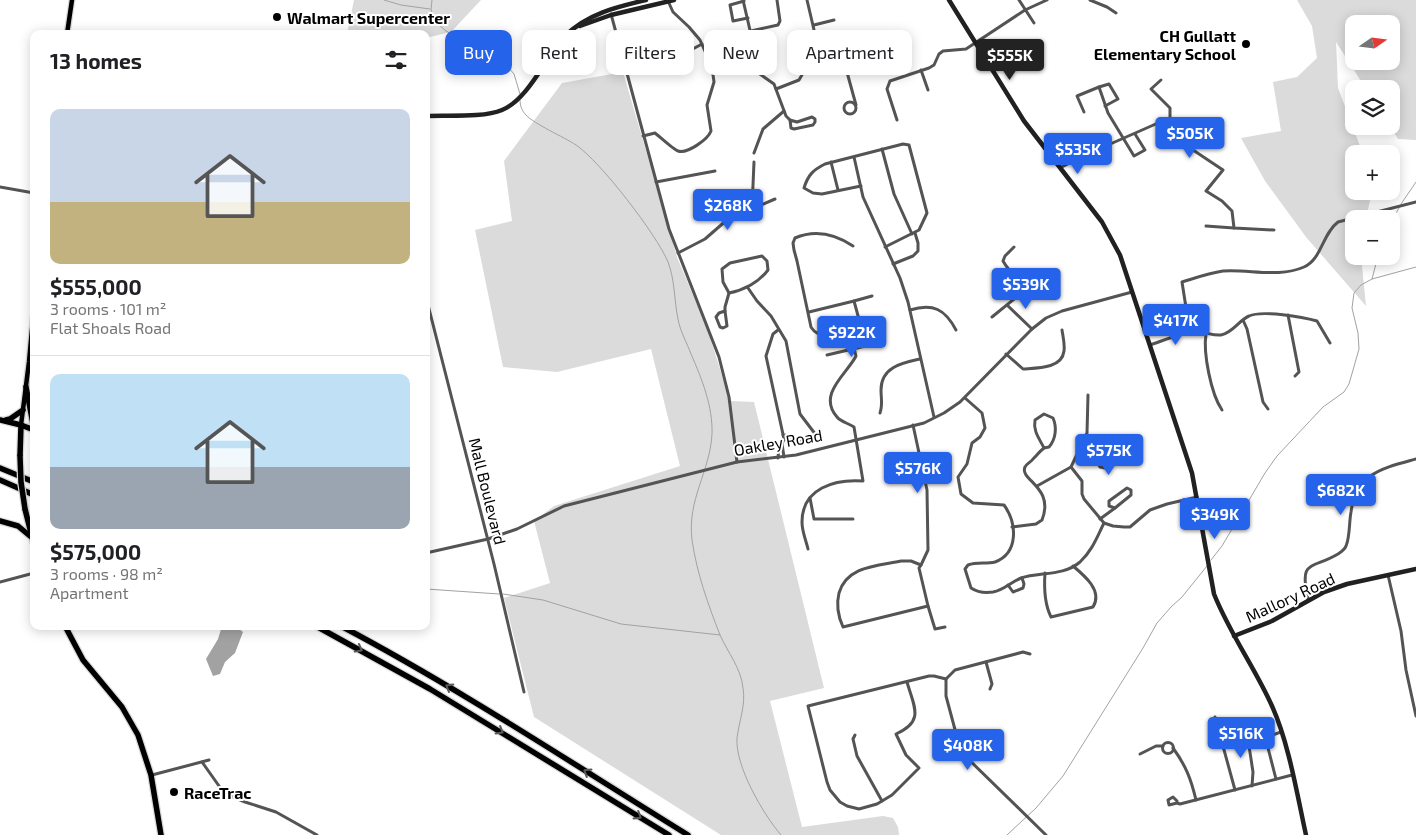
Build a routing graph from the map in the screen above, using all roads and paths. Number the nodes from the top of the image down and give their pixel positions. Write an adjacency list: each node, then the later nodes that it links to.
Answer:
1 (72, 0): 21 (main road)
2 (646, 0): 12 (street)
3 (670, 0): 15 (street); 26 (street)
4 (744, 0): 16 (street); 16 (street)
5 (777, 0): 23 (street)
6 (807, 0): 19 (street)
7 (949, 0): 25 (street)
8 (1019, 0): 13 (street)
9 (1047, 0): 13 (street)
10 (1090, 0): 11 (street)
11 (1098, 1): 14 (street)
12 (610, 9): 15 (street); 20 (street)
13 (1025, 10): 18 (street); 25 (street)
14 (1116, 13)
15 (611, 15): 20 (street); 45 (street)
16 (748, 18): 22 (street)
17 (834, 20): 19 (street)
18 (1034, 23)
19 (814, 25): 24 (street)
20 (574, 28): 40 (street)
21 (68, 30)
22 (751, 30)
23 (756, 30)
24 (815, 30)
25 (975, 43): 28 (street); 54 (street)
26 (702, 44): 27 (street); 45 (street)
27 (694, 48)
28 (921, 70): 35 (street); 42 (street)
29 (759, 75): 34 (street)
30 (802, 75): 34 (street)
31 (848, 75): 36 (street)
32 (1161, 80): 43 (street)
33 (1099, 88): 37 (street); 37 (street); 39 (street)
34 (776, 90): 38 (street)
35 (928, 90)
36 (856, 104): 36 (street)
37 (1105, 106): 46 (street)
38 (784, 111): 41 (street); 49 (street)
39 (1084, 112)
40 (430, 116)
41 (790, 120): 41 (street)
42 (897, 120)
43 (1170, 120): 44 (street); 65 (street)
44 (1136, 134): 46 (street); 46 (street)
45 (643, 136): 56 (street)
46 (1124, 139): 50 (street)
47 (1096, 143): 50 (street)
48 (882, 149): 51 (street); 67 (street); 67 (street)
49 (754, 153)
50 (1083, 156): 54 (street)
51 (854, 157): 53 (street); 57 (street)
52 (754, 162): 63 (street)
53 (831, 162): 59 (street); 59 (street)
54 (1060, 168): 76 (street)
55 (715, 171): 56 (street)
56 (656, 182): 71 (street)
57 (861, 186): 59 (street); 69 (street)
58 (0, 187): 60 (street)
59 (838, 190)
60 (30, 192)
61 (776, 199): 63 (street)
62 (1416, 202): 93 (street)
63 (752, 208): 71 (street)
64 (1206, 226): 65 (street)
65 (1234, 228): 66 (street)
66 (1274, 230)
67 (913, 233): 69 (street); 72 (street)
68 (854, 246): 83 (street)
69 (885, 247): 72 (street)
70 (1014, 248): 74 (street)
71 (678, 253): 126 (street)
72 (893, 264): 81 (street)
73 (1054, 274): 74 (street)
74 (1029, 287): 80 (street)
75 (748, 288): 77 (street); 77 (street); 90 (street)
76 (1132, 292): 89 (street, Oakley Road); 97 (street)
77 (730, 293): 82 (street)
78 (872, 296): 79 (street)
79 (854, 301): 83 (street); 88 (street)
80 (1007, 305): 86 (street); 89 (street)
81 (910, 310): 91 (street); 102 (street)
82 (726, 311): 82 (street)
83 (809, 312): 88 (street)
84 (430, 314): 145 (street, Mall Boulevard)
85 (1288, 316): 87 (street); 95 (street); 103 (street)
86 (992, 317)
87 (1243, 320): 94 (street); 108 (street)
88 (849, 328): 98 (street)
89 (1032, 329): 99 (street, Oakley Road)
90 (778, 330): 117 (street); 117 (street)
91 (956, 330)
92 (1062, 330): 99 (street)
93 (1190, 333): 94 (street); 97 (street)
94 (1206, 334): 110 (street)
95 (1330, 343)
96 (874, 344): 98 (street)
97 (1150, 345): 134 (street)
98 (854, 348): 100 (street); 118 (street)
99 (1006, 354): 106 (street, Oakley Road)
100 (827, 355)
101 (30, 356): 104 (main road)
102 (920, 358): 111 (street); 112 (street)
103 (1295, 376)
104 (26, 387): 107 (highway); 109 (main road)
105 (1088, 395): 120 (street)
106 (964, 397): 112 (street, Oakley Road); 143 (street)
107 (30, 408)
108 (1268, 409)
109 (23, 410): 113 (highway); 114 (main road)
110 (1222, 410)
111 (880, 413)
112 (934, 418): 115 (street, Oakley Road)
113 (1, 420): 114 (highway)
114 (21, 424): 116 (highway); 138 (highway, bridge)
115 (913, 425): 118 (street, Oakley Road); 148 (street)
116 (30, 427)
117 (784, 437): 119 (street)
118 (857, 439): 123 (street, Oakley Road); 133 (street)
119 (782, 444): 123 (street); 124 (street)
120 (1081, 445): 122 (street); 127 (street)
121 (1044, 448): 121 (street); 131 (street)
122 (1092, 454): 122 (street)
123 (784, 457): 124 (street, Oakley Road)
124 (778, 458): 126 (street, Oakley Road)
125 (1416, 459): 157 (street)
126 (737, 462): 145 (street, Oakley Road)
127 (1070, 467): 131 (street); 137 (street)
128 (0, 468): 130 (highway)
129 (0, 480): 132 (highway)
130 (30, 480)
131 (1037, 486): 143 (street)
132 (30, 493)
133 (810, 497): 136 (street); 146 (street)
134 (1198, 497): 140 (street); 163 (street)
135 (1114, 508): 135 (street); 137 (street)
136 (853, 519)
137 (1100, 519): 140 (street)
138 (27, 520): 141 (highway); 142 (highway)
139 (0, 521): 141 (highway)
140 (1104, 523): 149 (street)
141 (12, 524): 144 (highway)
142 (30, 525)
143 (1012, 527): 156 (street)
144 (30, 536)
145 (488, 539): 147 (street, Oakley Road); 169 (street, Mall Boulevard)
146 (808, 549)
147 (430, 552)
148 (921, 565): 158 (street); 158 (street)
149 (1073, 566): 152 (street); 152 (street)
150 (1416, 569): 153 (street, Mallory Road)
151 (30, 574): 155 (street)
152 (1044, 574): 154 (street)
153 (1388, 575): 157 (street, Mallory Road); 170 (street)
154 (1022, 578): 156 (street); 156 (street)
155 (0, 582)
156 (1008, 585)
157 (1308, 599): 163 (street, Mallory Road)
158 (928, 606): 159 (street)
159 (945, 627)
160 (67, 630): 182 (highway)
161 (323, 630): 192 (highway, one-way to 192)
162 (349, 630): 193 (highway, one-way to 162)
163 (1234, 636): 173 (street)
164 (1030, 654): 165 (street)
165 (986, 662): 166 (street); 168 (street)
166 (946, 680): 167 (street); 194 (street)
167 (907, 682): 188 (street); 188 (street)
168 (990, 689)
169 (524, 692)
170 (1416, 716)
171 (1215, 717): 174 (street)
172 (1244, 728): 174 (street)
173 (1281, 732): 183 (street); 185 (street)
174 (1220, 734): 186 (street)
175 (855, 735): 188 (street)
176 (1163, 746): 177 (street); 177 (street); 179 (street)
177 (1173, 748): 187 (street)
178 (1268, 748): 184 (street)
179 (1140, 754)
180 (209, 760): 181 (street)
181 (202, 762): 182 (street); 191 (street)
182 (151, 775): 190 (highway)
183 (1292, 775): 184 (street); 195 (street)
184 (1276, 779): 185 (street)
185 (1252, 786): 186 (street)
186 (1235, 790): 187 (street)
187 (1196, 800): 189 (street)
188 (882, 801)
189 (1176, 804)
190 (161, 835)
191 (317, 835)
192 (669, 835)
193 (688, 835)
194 (1046, 835)
195 (1306, 835)

